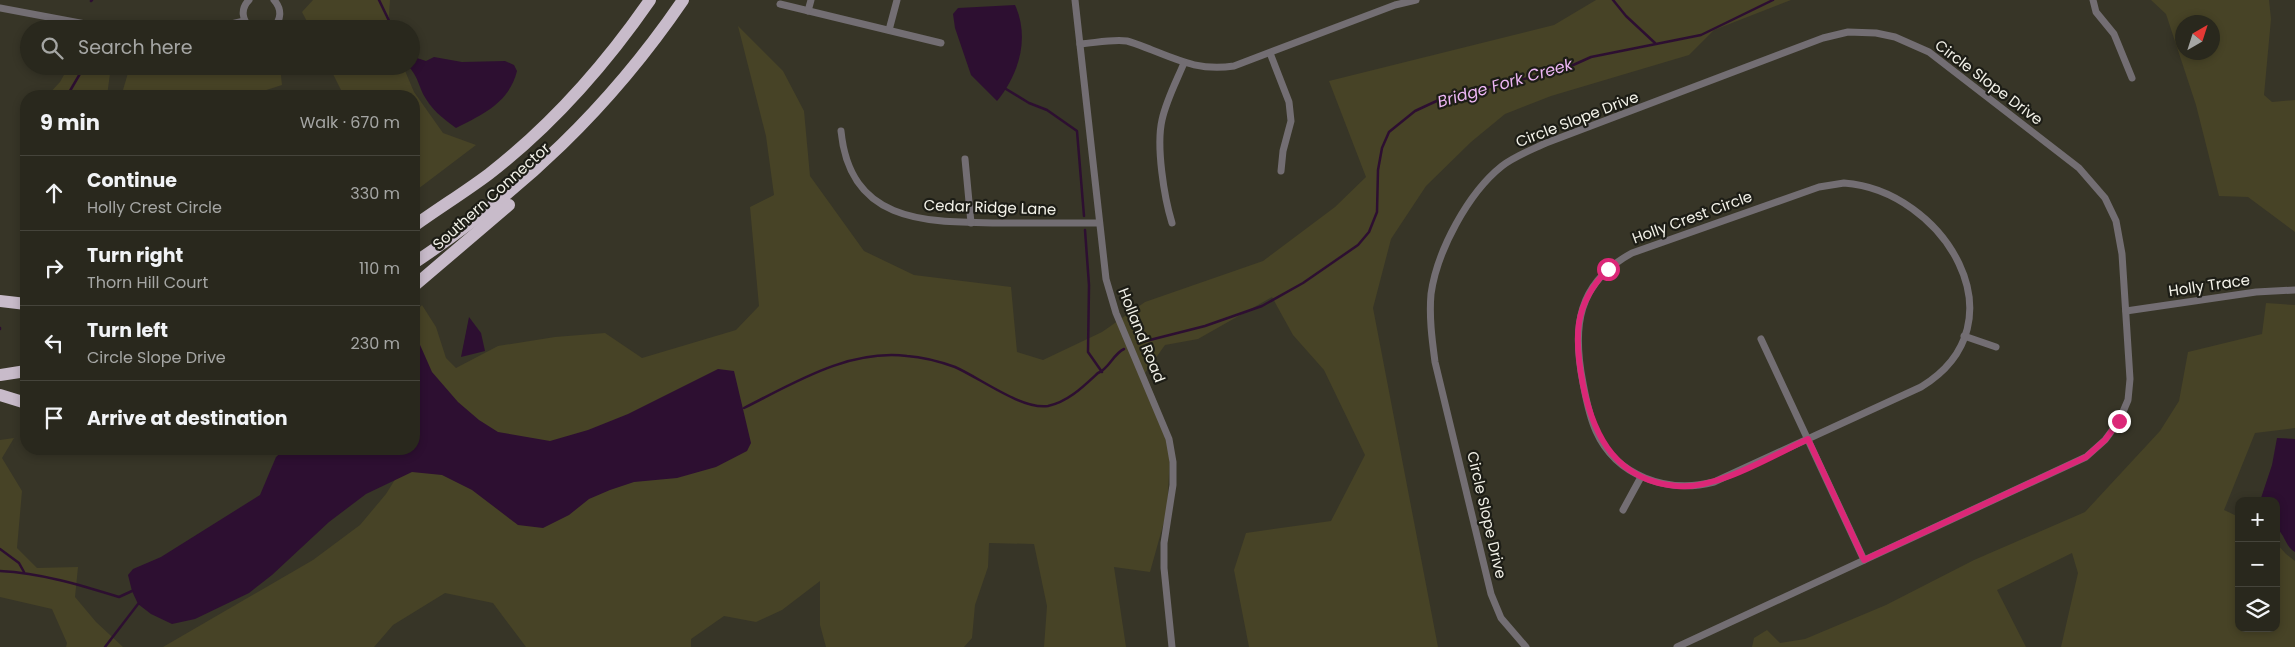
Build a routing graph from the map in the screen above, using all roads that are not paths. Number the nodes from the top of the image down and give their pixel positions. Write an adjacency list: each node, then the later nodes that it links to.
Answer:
1 (249, 0): 14 (street)
2 (274, 0): 15 (street)
3 (650, 0): 26 (highway)
4 (683, 0): 22 (highway)
5 (811, 0): 12 (street)
6 (896, 0): 16 (street)
7 (1075, 0): 18 (street, Holland Road)
8 (1416, 0): 19 (street)
9 (2093, 0): 21 (street)
10 (780, 4): 12 (street)
11 (0, 8): 13 (street)
12 (808, 11): 16 (street)
13 (64, 20)
14 (244, 20)
15 (278, 20)
16 (889, 30): 17 (street)
17 (941, 43)
18 (1080, 44): 20 (street); 28 (street, Holland Road)
19 (1270, 53): 20 (street); 25 (street)
20 (1184, 63): 29 (street)
21 (2132, 78)
22 (584, 124): 30 (highway); 31 (highway, Southern Connector)
23 (841, 131): 27 (street, Cedar Ridge Lane)
24 (965, 159): 27 (street)
25 (1281, 171)
26 (420, 222)
27 (971, 222): 28 (street, Cedar Ridge Lane)
28 (1099, 223): 49 (street, Holland Road)
29 (1172, 223)
30 (420, 259)
31 (420, 281)
32 (2295, 290): 35 (street, Holly Trace)
33 (0, 301): 34 (highway)
34 (20, 303)
35 (2126, 311): 48 (street, Circle Slope Drive); 50 (street, Circle Slope Drive)
36 (1964, 336): 38 (street); 45 (street, Holly Crest Circle); 46 (street, Holly Crest Circle)
37 (1760, 339): 45 (street)
38 (1996, 347)
39 (20, 372): 40 (highway)
40 (0, 375)
41 (0, 395): 42 (highway, bridge)
42 (20, 400)
43 (20, 401): 44 (highway)
44 (0, 403)
45 (1808, 439): 46 (street, Holly Crest Circle); 48 (street)
46 (1641, 477): 47 (street)
47 (1623, 510)
48 (1864, 560): 51 (street, Circle Slope Drive)
49 (1172, 647)
50 (1526, 647)
51 (1677, 647)

